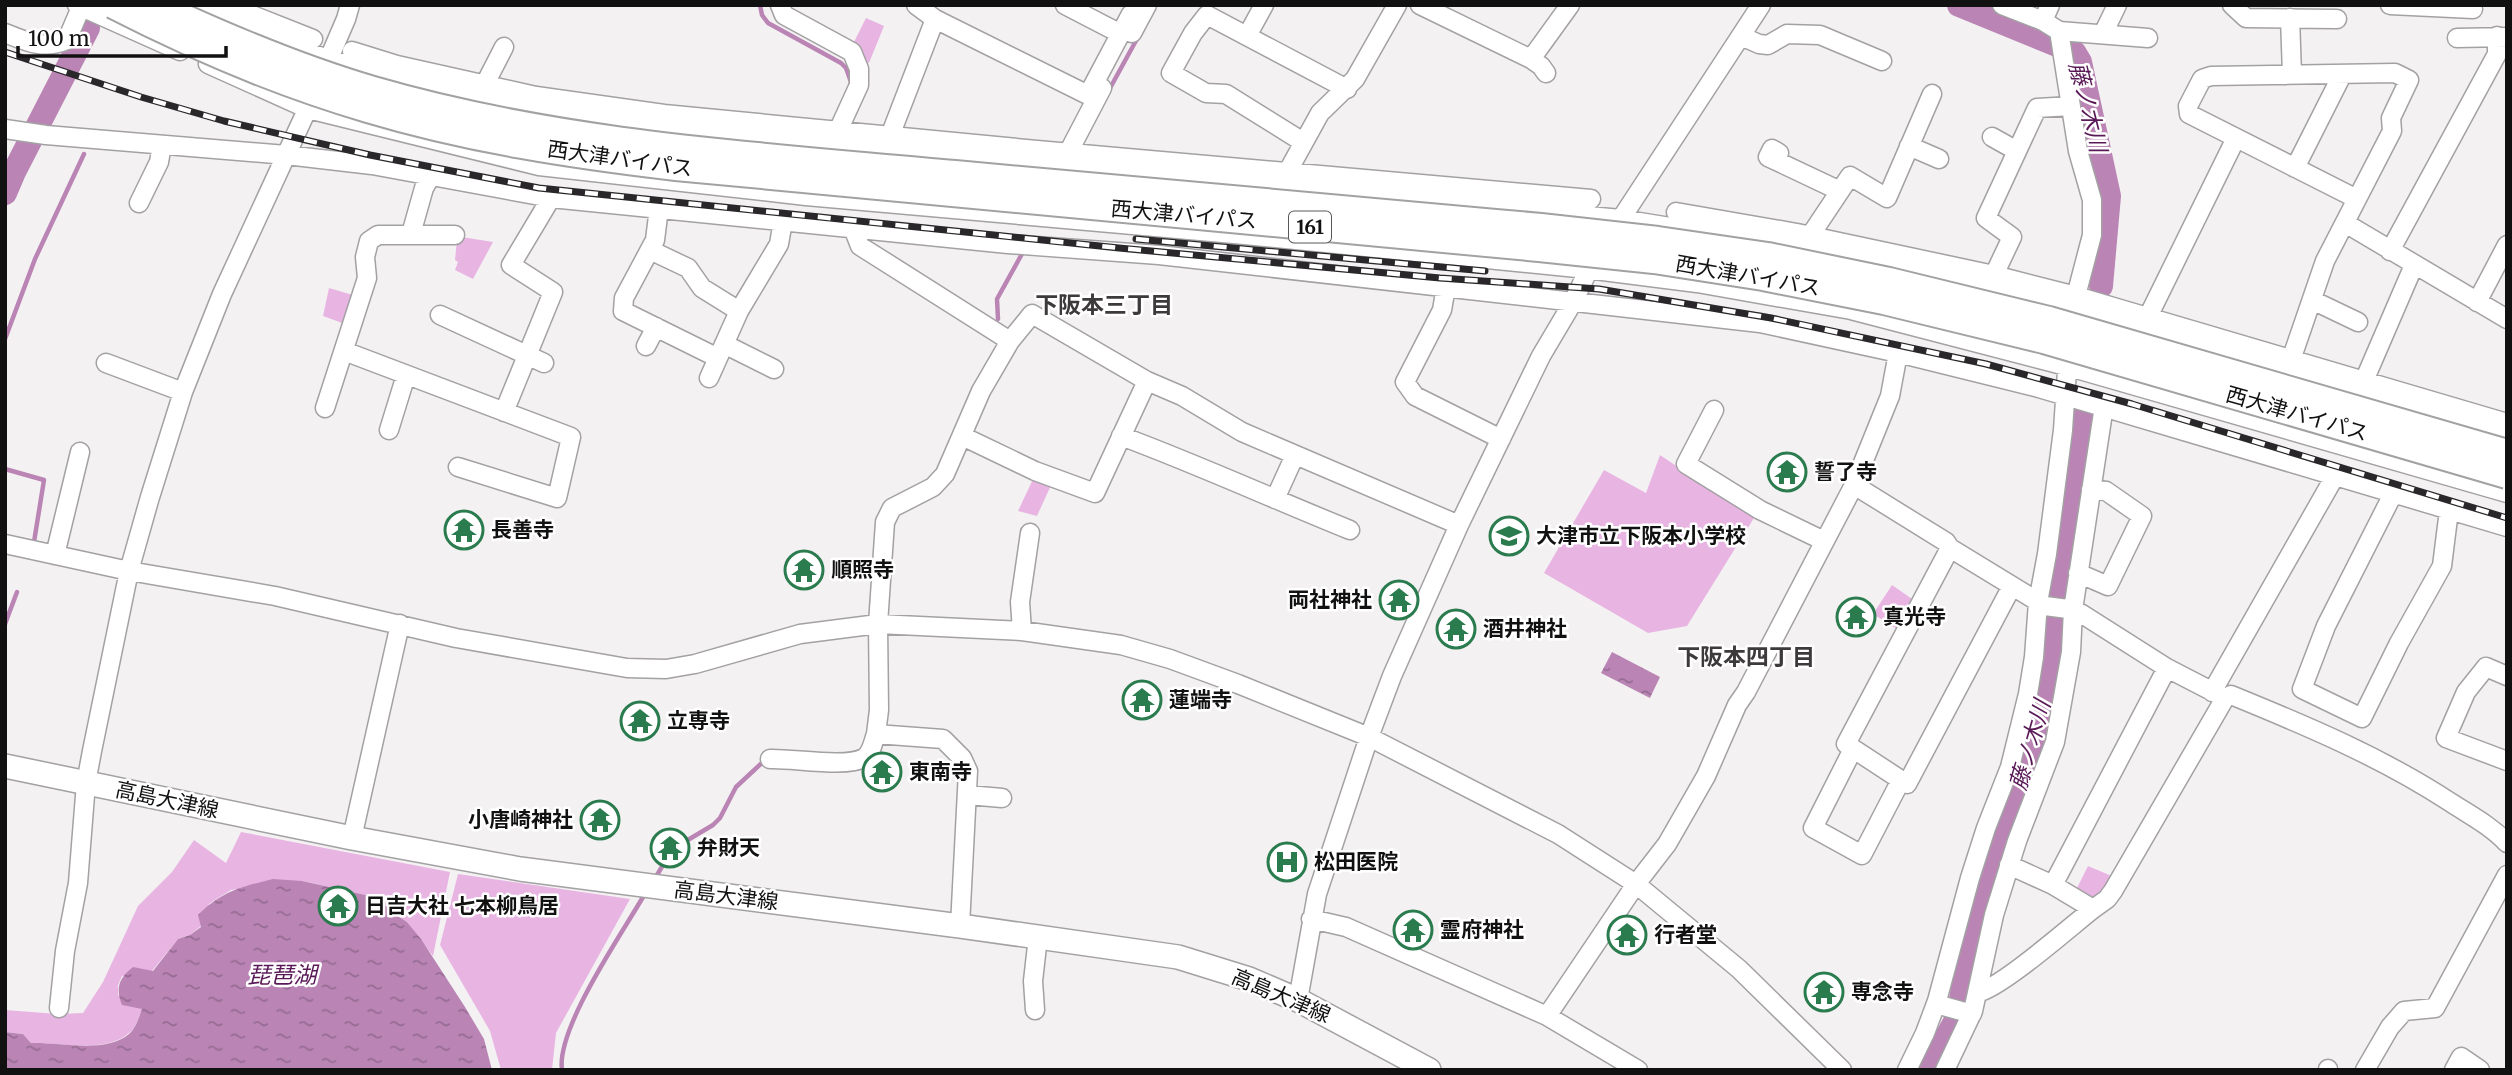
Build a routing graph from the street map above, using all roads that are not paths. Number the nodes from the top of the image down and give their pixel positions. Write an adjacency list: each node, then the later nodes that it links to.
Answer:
1 (113, 5): 145 (highway, 西大津バイパス / 161, bridge)
2 (156, 5): 142 (highway, 西大津バイパス / 161, bridge)
3 (190, 5): 26 (street)
4 (227, 5): 26 (street)
5 (350, 5): 38 (street)
6 (780, 5): 51 (street)
7 (916, 5): 24 (street)
8 (1065, 5): 28 (street)
9 (1147, 5): 60 (street)
10 (1264, 5): 30 (street)
11 (1397, 5): 46 (street)
12 (1420, 5): 39 (street)
13 (1570, 5): 39 (street)
14 (1762, 5): 31 (street)
15 (2002, 5): 21 (street)
16 (2117, 5): 29 (street)
17 (2232, 5): 23 (street)
18 (2390, 5): 20 (street)
19 (79, 6): 27 (street); 49 (street)
20 (2473, 7): 32 (street)
21 (2047, 13): 35 (street)
22 (1131, 14): 28 (street)
23 (2290, 18): 25 (street); 43 (street)
24 (935, 19): 28 (street); 52 (street)
25 (2337, 19)
26 (268, 30): 34 (street); 38 (street)
27 (5, 33)
28 (1121, 34)
29 (2103, 34): 33 (street); 35 (street)
30 (1247, 36): 46 (street); 56 (street)
31 (1741, 36): 40 (street); 80 (street)
32 (2502, 36): 93 (street)
33 (2148, 38)
34 (313, 39)
35 (2060, 40): 48 (street)
36 (503, 47): 45 (street)
37 (352, 51): 41 (street)
38 (328, 59): 41 (street); 49 (street)
39 (1531, 59): 42 (street)
40 (1882, 61)
41 (396, 72): 45 (street); 53 (street)
42 (1546, 73)
43 (2292, 75): 44 (street); 55 (street)
44 (2342, 75): 65 (street); 74 (street)
45 (485, 84): 53 (street)
46 (1347, 89): 56 (street)
47 (1932, 94): 58 (street)
48 (2070, 106): 59 (street); 101 (street)
49 (308, 109): 62 (street); 70 (street)
50 (10, 129): 57 (street)
51 (838, 131): 52 (street); 53 (street)
52 (890, 135): 63 (street)
53 (812, 137): 63 (street); 70 (street)
54 (1992, 137): 59 (street)
55 (2236, 138): 65 (street); 110 (street)
56 (1303, 142): 66 (street)
57 (162, 145): 62 (street); 75 (street)
58 (1909, 146): 64 (street); 68 (street)
59 (2017, 151): 98 (street)
60 (1068, 153): 63 (street); 66 (street)
61 (1779, 153): 68 (street)
62 (286, 155): 67 (street); 128 (street)
63 (1037, 158): 69 (street); 79 (street)
64 (1939, 159)
65 (2295, 168): 74 (street)
66 (1288, 171): 69 (street)
67 (431, 176): 71 (street); 86 (street)
68 (1840, 191): 88 (street)
69 (1433, 193): 72 (street)
70 (806, 196): 79 (street); 83 (street)
71 (551, 198): 77 (street); 117 (street)
72 (1486, 198): 76 (street); 95 (street)
73 (1591, 199): 76 (street)
74 (2357, 199): 82 (street)
75 (139, 203)
76 (1555, 204): 80 (street)
77 (659, 208): 81 (street); 91 (street)
78 (1676, 212): 84 (street)
79 (1034, 216): 89 (street); 95 (street)
80 (1621, 219): 84 (street); 97 (street)
81 (783, 221): 83 (street); 105 (street)
82 (2345, 223): 93 (street); 102 (street)
83 (804, 224): 85 (street)
84 (1742, 225): 88 (street); 92 (street)
85 (853, 228): 89 (street); 112 (street)
86 (411, 233): 87 (street); 114 (street)
87 (455, 235)
88 (1810, 236): 92 (street)
89 (1020, 244): 99 (street)
90 (2507, 245): 104 (street)
91 (650, 250): 105 (street); 111 (street)
92 (1871, 251): 94 (street)
93 (2390, 251): 96 (street)
94 (1906, 258): 98 (street); 101 (street)
95 (1479, 259): 97 (street); 100 (street)
96 (2414, 265): 104 (street); 126 (street)
97 (1587, 269): 103 (street); 121 (street)
98 (1994, 275): 101 (street)
99 (1446, 287): 100 (street); 139 (street)
100 (1472, 290): 103 (street)
101 (2065, 299): 107 (street); 110 (street)
102 (2312, 300): 109 (street); 118 (street)
103 (1573, 302): 116 (street); 139 (street)
104 (2477, 302): 108 (street)
105 (739, 311): 115 (street)
106 (440, 314): 117 (street)
107 (2076, 314): 110 (street); 121 (street)
108 (2507, 319)
109 (2358, 322)
110 (2143, 325): 118 (street); 127 (street); 134 (street)
111 (656, 327): 113 (street); 115 (street)
112 (1010, 341): 125 (street); 137 (street)
113 (646, 346)
114 (344, 351): 123 (street); 130 (street)
115 (721, 351): 122 (street); 124 (street)
116 (1898, 353): 129 (street); 147 (street)
117 (527, 355): 120 (street); 133 (street)
118 (2291, 360): 126 (street)
119 (106, 363): 128 (street)
120 (544, 363)
121 (2066, 366): 127 (street); 129 (street)
122 (774, 369)
123 (406, 374): 133 (street); 136 (street)
124 (709, 378)
125 (1147, 381): 138 (street); 143 (street)
126 (2364, 381): 134 (street)
127 (2122, 382): 131 (street); 150 (street)
128 (183, 391): 161 (street)
129 (2065, 395): 131 (street); 164 (street)
130 (325, 408)
131 (2108, 408): 146 (street); 148 (street)
132 (1714, 410): 157 (street)
133 (504, 412): 144 (street)
134 (2463, 414): 135 (street); 140 (street)
135 (2507, 423)
136 (389, 430)
137 (962, 436): 138 (street); 167 (street)
138 (1121, 436): 151 (street)
139 (1502, 439): 153 (street)
140 (2507, 439)
141 (80, 452): 160 (street)
142 (2507, 453)
143 (1295, 455): 151 (street); 153 (street)
144 (458, 467)
145 (2507, 475)
146 (2335, 476): 149 (street); 171 (street)
147 (1854, 485): 157 (street); 159 (street)
148 (2091, 489): 162 (street); 162 (street)
149 (2393, 494): 152 (street); 172 (street)
150 (2507, 494)
151 (1275, 499): 155 (street)
152 (2449, 510): 154 (street); 172 (street)
153 (1459, 525): 174 (street)
154 (2507, 527)
155 (1350, 530)
156 (1030, 533): 168 (street)
157 (1824, 541): 188 (street)
158 (5, 544): 160 (street)
159 (1950, 548): 163 (street); 176 (street)
160 (55, 555): 161 (street)
161 (130, 571): 166 (street); 181 (street)
162 (2078, 573): 165 (street)
163 (2012, 586): 164 (street); 180 (street)
164 (2042, 604): 165 (street); 197 (street)
165 (2071, 610): 169 (street); 186 (street)
166 (400, 624): 167 (street); 184 (street)
167 (878, 624): 168 (street); 173 (street)
168 (1022, 631): 174 (street)
169 (2167, 668): 171 (street); 189 (street)
170 (2507, 676): 178 (street)
171 (2219, 695): 175 (street); 190 (street)
172 (2362, 718): 175 (street)
173 (876, 734): 177 (street); 182 (street)
174 (1369, 737): 188 (street); 191 (street)
175 (2353, 746): 185 (street)
176 (1853, 749): 180 (street); 180 (street)
177 (770, 759)
178 (2507, 761)
179 (5, 766): 181 (main road, 高島大津線)
180 (1900, 780)
181 (86, 783): 184 (main road, 高島大津線); 196 (street)
182 (968, 795): 183 (street); 192 (street)
183 (1002, 798)
184 (352, 838): 192 (main road, 高島大津線)
185 (2507, 843)
186 (2009, 866): 189 (street); 194 (street)
187 (2507, 875): 206 (street)
188 (1636, 884): 200 (street); 203 (street)
189 (2053, 885): 190 (street)
190 (2093, 909): 194 (street)
191 (1311, 919): 195 (street); 200 (street)
192 (960, 926): 193 (main road, 高島大津線)
193 (1038, 937): 195 (main road, 高島大津線); 198 (street)
194 (1977, 993): 199 (street)
195 (1298, 1000): 201 (main road, 高島大津線)
196 (64, 1001)
197 (1936, 1004): 199 (street); 204 (street)
198 (1035, 1010)
199 (1972, 1014): 205 (street)
200 (1547, 1016): 202 (street)
201 (1429, 1070)
202 (1638, 1070)
203 (1842, 1070)
204 (1907, 1070)
205 (1945, 1070)
206 (2365, 1070)
207 (2454, 1070): 208 (street)
208 (2480, 1070)

